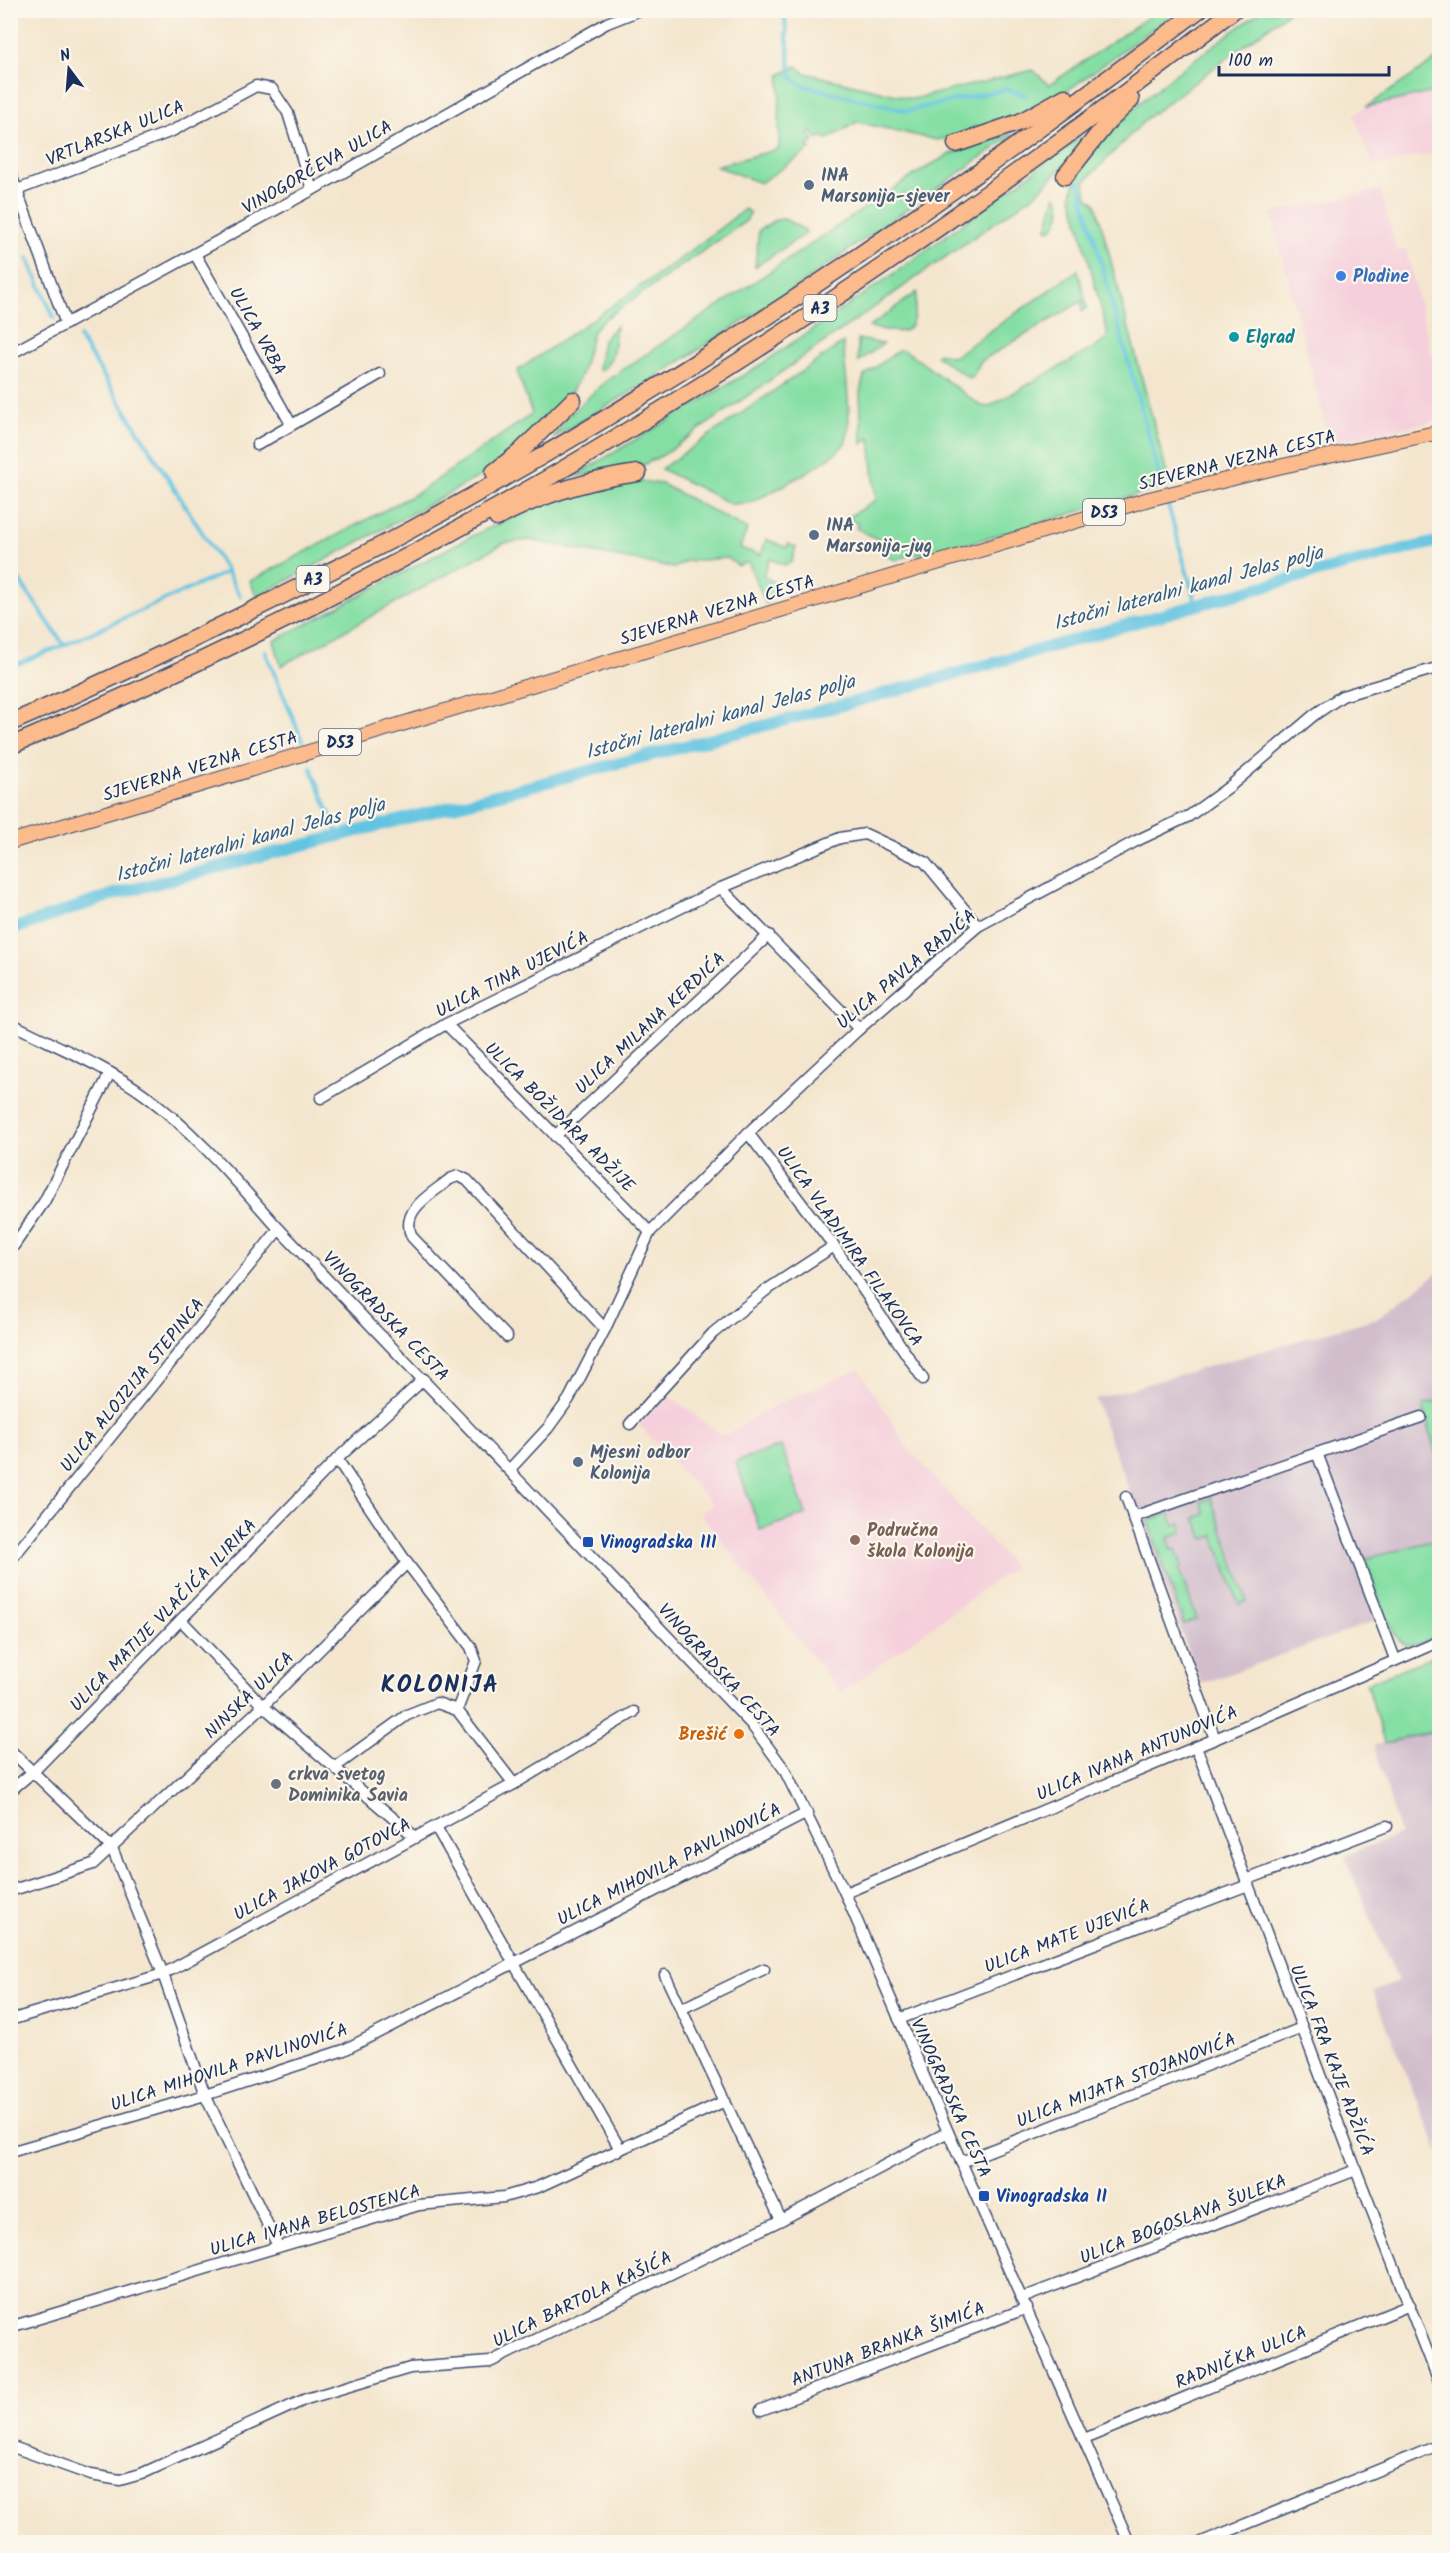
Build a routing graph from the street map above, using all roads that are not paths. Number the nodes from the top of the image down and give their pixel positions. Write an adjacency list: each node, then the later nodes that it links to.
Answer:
1 (640, 10): 10 (street, VINOGORČEVA ULICA)
2 (1199, 10): 5 (highway, A3)
3 (1234, 10): 4 (highway, A3)
4 (1215, 25): 8 (highway); 21 (highway, A3)
5 (1148, 49): 6 (highway); 20 (highway, A3)
6 (956, 144)
7 (10, 172): 9 (street)
8 (1065, 176)
9 (17, 190): 10 (street, VRTLARSKA ULICA); 12 (street)
10 (312, 190): 11 (street, VINOGORČEVA ULICA)
11 (195, 254): 12 (street, VINOGORČEVA ULICA); 16 (street, ULICA VRBA)
12 (66, 324): 13 (street, VINOGORČEVA ULICA)
13 (10, 354)
14 (380, 374): 16 (street)
15 (573, 400): 20 (highway)
16 (291, 424): 18 (street)
17 (1440, 432): 25 (main road, SJEVERNA VEZNA CESTA / D53)
18 (257, 445)
19 (638, 473): 21 (highway)
20 (424, 523): 23 (highway, A3)
21 (404, 557): 24 (highway, A3)
22 (1440, 667): 27 (street, ULICA PAVLA RADIĆA)
23 (10, 723)
24 (10, 746)
25 (10, 842)
26 (722, 888): 27 (street, ULICA TINA UJEVIĆA); 28 (street); 30 (street, ULICA TINA UJEVIĆA)
27 (978, 926): 31 (street, ULICA PAVLA RADIĆA)
28 (769, 934): 31 (street); 35 (street, ULICA MILANA KERDIĆA)
29 (10, 1023): 32 (street, VINOGRADSKA CESTA)
30 (446, 1024): 33 (street, ULICA TINA UJEVIĆA); 35 (street, ULICA BOŽIDARA ADŽIJE)
31 (859, 1029): 34 (street, ULICA PAVLA RADIĆA)
32 (110, 1073): 36 (street, VINOGRADSKA CESTA); 39 (street)
33 (321, 1098)
34 (748, 1133): 37 (street, ULICA PAVLA RADIĆA); 38 (street, ULICA VLADIMIRA FILAKOVCA)
35 (555, 1136): 37 (street, ULICA BOŽIDARA ADŽIJE)
36 (279, 1228): 42 (street, VINOGRADSKA CESTA); 51 (street, ULICA ALOJZIJA STEPINCA)
37 (650, 1232): 40 (street, ULICA PAVLA RADIĆA)
38 (834, 1246): 43 (street, ULICA VLADIMIRA FILAKOVCA); 45 (street)
39 (10, 1251)
40 (605, 1329): 41 (street); 48 (street, ULICA PAVLA RADIĆA)
41 (507, 1337)
42 (424, 1379): 47 (street, ULICA MATIJE VLAČIĆA ILIRIKA); 48 (street, VINOGRADSKA CESTA)
43 (923, 1379)
44 (1420, 1417): 46 (street)
45 (630, 1424)
46 (1317, 1453): 50 (street); 55 (street)
47 (337, 1459): 52 (street); 53 (street, ULICA MATIJE VLAČIĆA ILIRIKA)
48 (510, 1470): 66 (street, VINOGRADSKA CESTA)
49 (1126, 1497): 50 (street)
50 (1133, 1516): 59 (street)
51 (10, 1561)
52 (406, 1563): 56 (street, NINSKA ULICA); 57 (street)
53 (181, 1620): 56 (street); 63 (street, ULICA MATIJE VLAČIĆA ILIRIKA)
54 (1440, 1641): 55 (street, ULICA IVANA ANTUNOVIĆA)
55 (1395, 1659): 59 (street, ULICA IVANA ANTUNOVIĆA)
56 (263, 1706): 62 (street); 70 (street, NINSKA ULICA)
57 (457, 1710): 62 (street); 64 (street)
58 (634, 1712): 64 (street, ULICA JAKOVA GOTOVCA)
59 (1215, 1738): 60 (street, ULICA IVANA ANTUNOVIĆA)
60 (1196, 1747): 71 (street, ULICA FRA KAJE ADŽIĆA); 73 (street, ULICA IVANA ANTUNOVIĆA)
61 (10, 1750): 63 (street)
62 (335, 1767): 69 (street)
63 (34, 1771): 65 (street, ULICA MATIJE VLAČIĆA ILIRIKA); 70 (street)
64 (514, 1784): 68 (street, ULICA JAKOVA GOTOVCA)
65 (10, 1791)
66 (807, 1813): 73 (street, VINOGRADSKA CESTA); 74 (street, ULICA MIHOVILA PAVLINOVIĆA)
67 (1388, 1826): 71 (street, ULICA MATE UJEVIĆA)
68 (436, 1827): 69 (street, ULICA JAKOVA GOTOVCA); 74 (street)
69 (415, 1837): 76 (street, ULICA JAKOVA GOTOVCA)
70 (112, 1848): 72 (street, NINSKA ULICA); 76 (street)
71 (1247, 1882): 79 (street, ULICA MATE UJEVIĆA); 81 (street, ULICA FRA KAJE ADŽIĆA)
72 (10, 1891)
73 (845, 1893): 79 (street, VINOGRADSKA CESTA)
74 (513, 1962): 82 (street, ULICA MIHOVILA PAVLINOVIĆA); 85 (street)
75 (764, 1969): 78 (street)
76 (163, 1974): 80 (street, ULICA JAKOVA GOTOVCA); 82 (street)
77 (665, 1975): 78 (street)
78 (681, 2009): 83 (street)
79 (899, 2019): 84 (street, VINOGRADSKA CESTA)
80 (10, 2020)
81 (1302, 2028): 87 (street, ULICA MIJATA STOJANOVIĆA); 88 (street, ULICA FRA KAJE ADŽIĆA)
82 (205, 2095): 86 (street, ULICA MIHOVILA PAVLINOVIĆA); 90 (street)
83 (725, 2101): 85 (street, ULICA IVANA BELOSTENCA); 89 (street)
84 (948, 2132): 87 (street, VINOGRADSKA CESTA); 89 (street, ULICA BARTOLA KAŠIĆA)
85 (620, 2150): 90 (street, ULICA IVANA BELOSTENCA)
86 (10, 2152)
87 (961, 2162): 91 (street, VINOGRADSKA CESTA)
88 (1356, 2170): 91 (street, ULICA BOGOSLAVA ŠULEKA); 92 (street, ULICA FRA KAJE ADŽIĆA)
89 (782, 2220): 98 (street, ULICA BARTOLA KAŠIĆA)
90 (278, 2246): 93 (street, ULICA IVANA BELOSTENCA)
91 (1024, 2303): 95 (street, ANTUNA BRANKA ŠIMIĆA); 96 (street, VINOGRADSKA CESTA)
92 (1410, 2306): 94 (street, ULICA FRA KAJE ADŽIĆA); 96 (street, RADNIČKA ULICA)
93 (10, 2327)
94 (1440, 2384)
95 (761, 2410)
96 (1084, 2439): 99 (street, VINOGRADSKA CESTA)
97 (1440, 2445): 100 (street)
98 (10, 2446)
99 (1129, 2542)
100 (1202, 2542)

